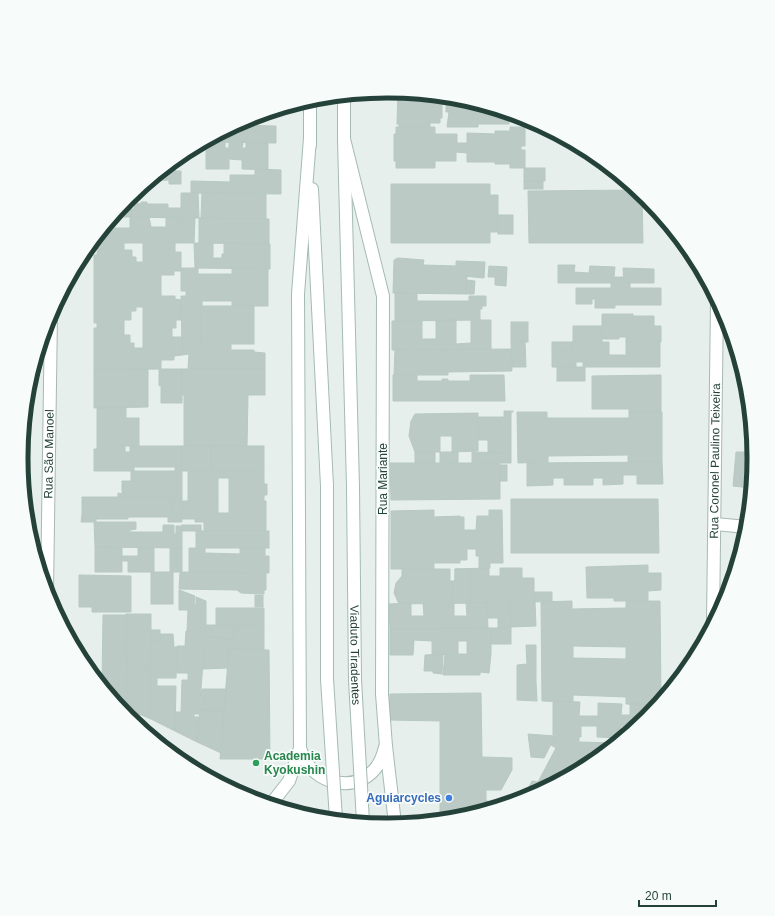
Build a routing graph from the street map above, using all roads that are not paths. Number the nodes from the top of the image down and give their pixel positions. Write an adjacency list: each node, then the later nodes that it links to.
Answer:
1 (344, 102): 4 (main road, Rua Mariante)
2 (310, 107): 3 (main road)
3 (310, 138): 13 (main road); 15 (main road, bridge)
4 (344, 139): 7 (main road, Rua Mariante); 12 (main road, Rua Mariante)
5 (717, 313): 8 (main road, Rua Coronel Paulino Teixeira)
6 (51, 332): 10 (main road, Rua São Manoel)
7 (353, 487): 16 (main road, Viaduto Tiradentes, bridge)
8 (715, 524): 9 (main road); 11 (main road, Rua Coronel Paulino Teixeira)
9 (740, 526)
10 (47, 575)
11 (714, 608)
12 (386, 746): 13 (main road); 17 (main road, Rua Mariante)
13 (300, 748): 14 (main road)
14 (275, 799)
15 (336, 813)
16 (364, 817)
17 (394, 818)

